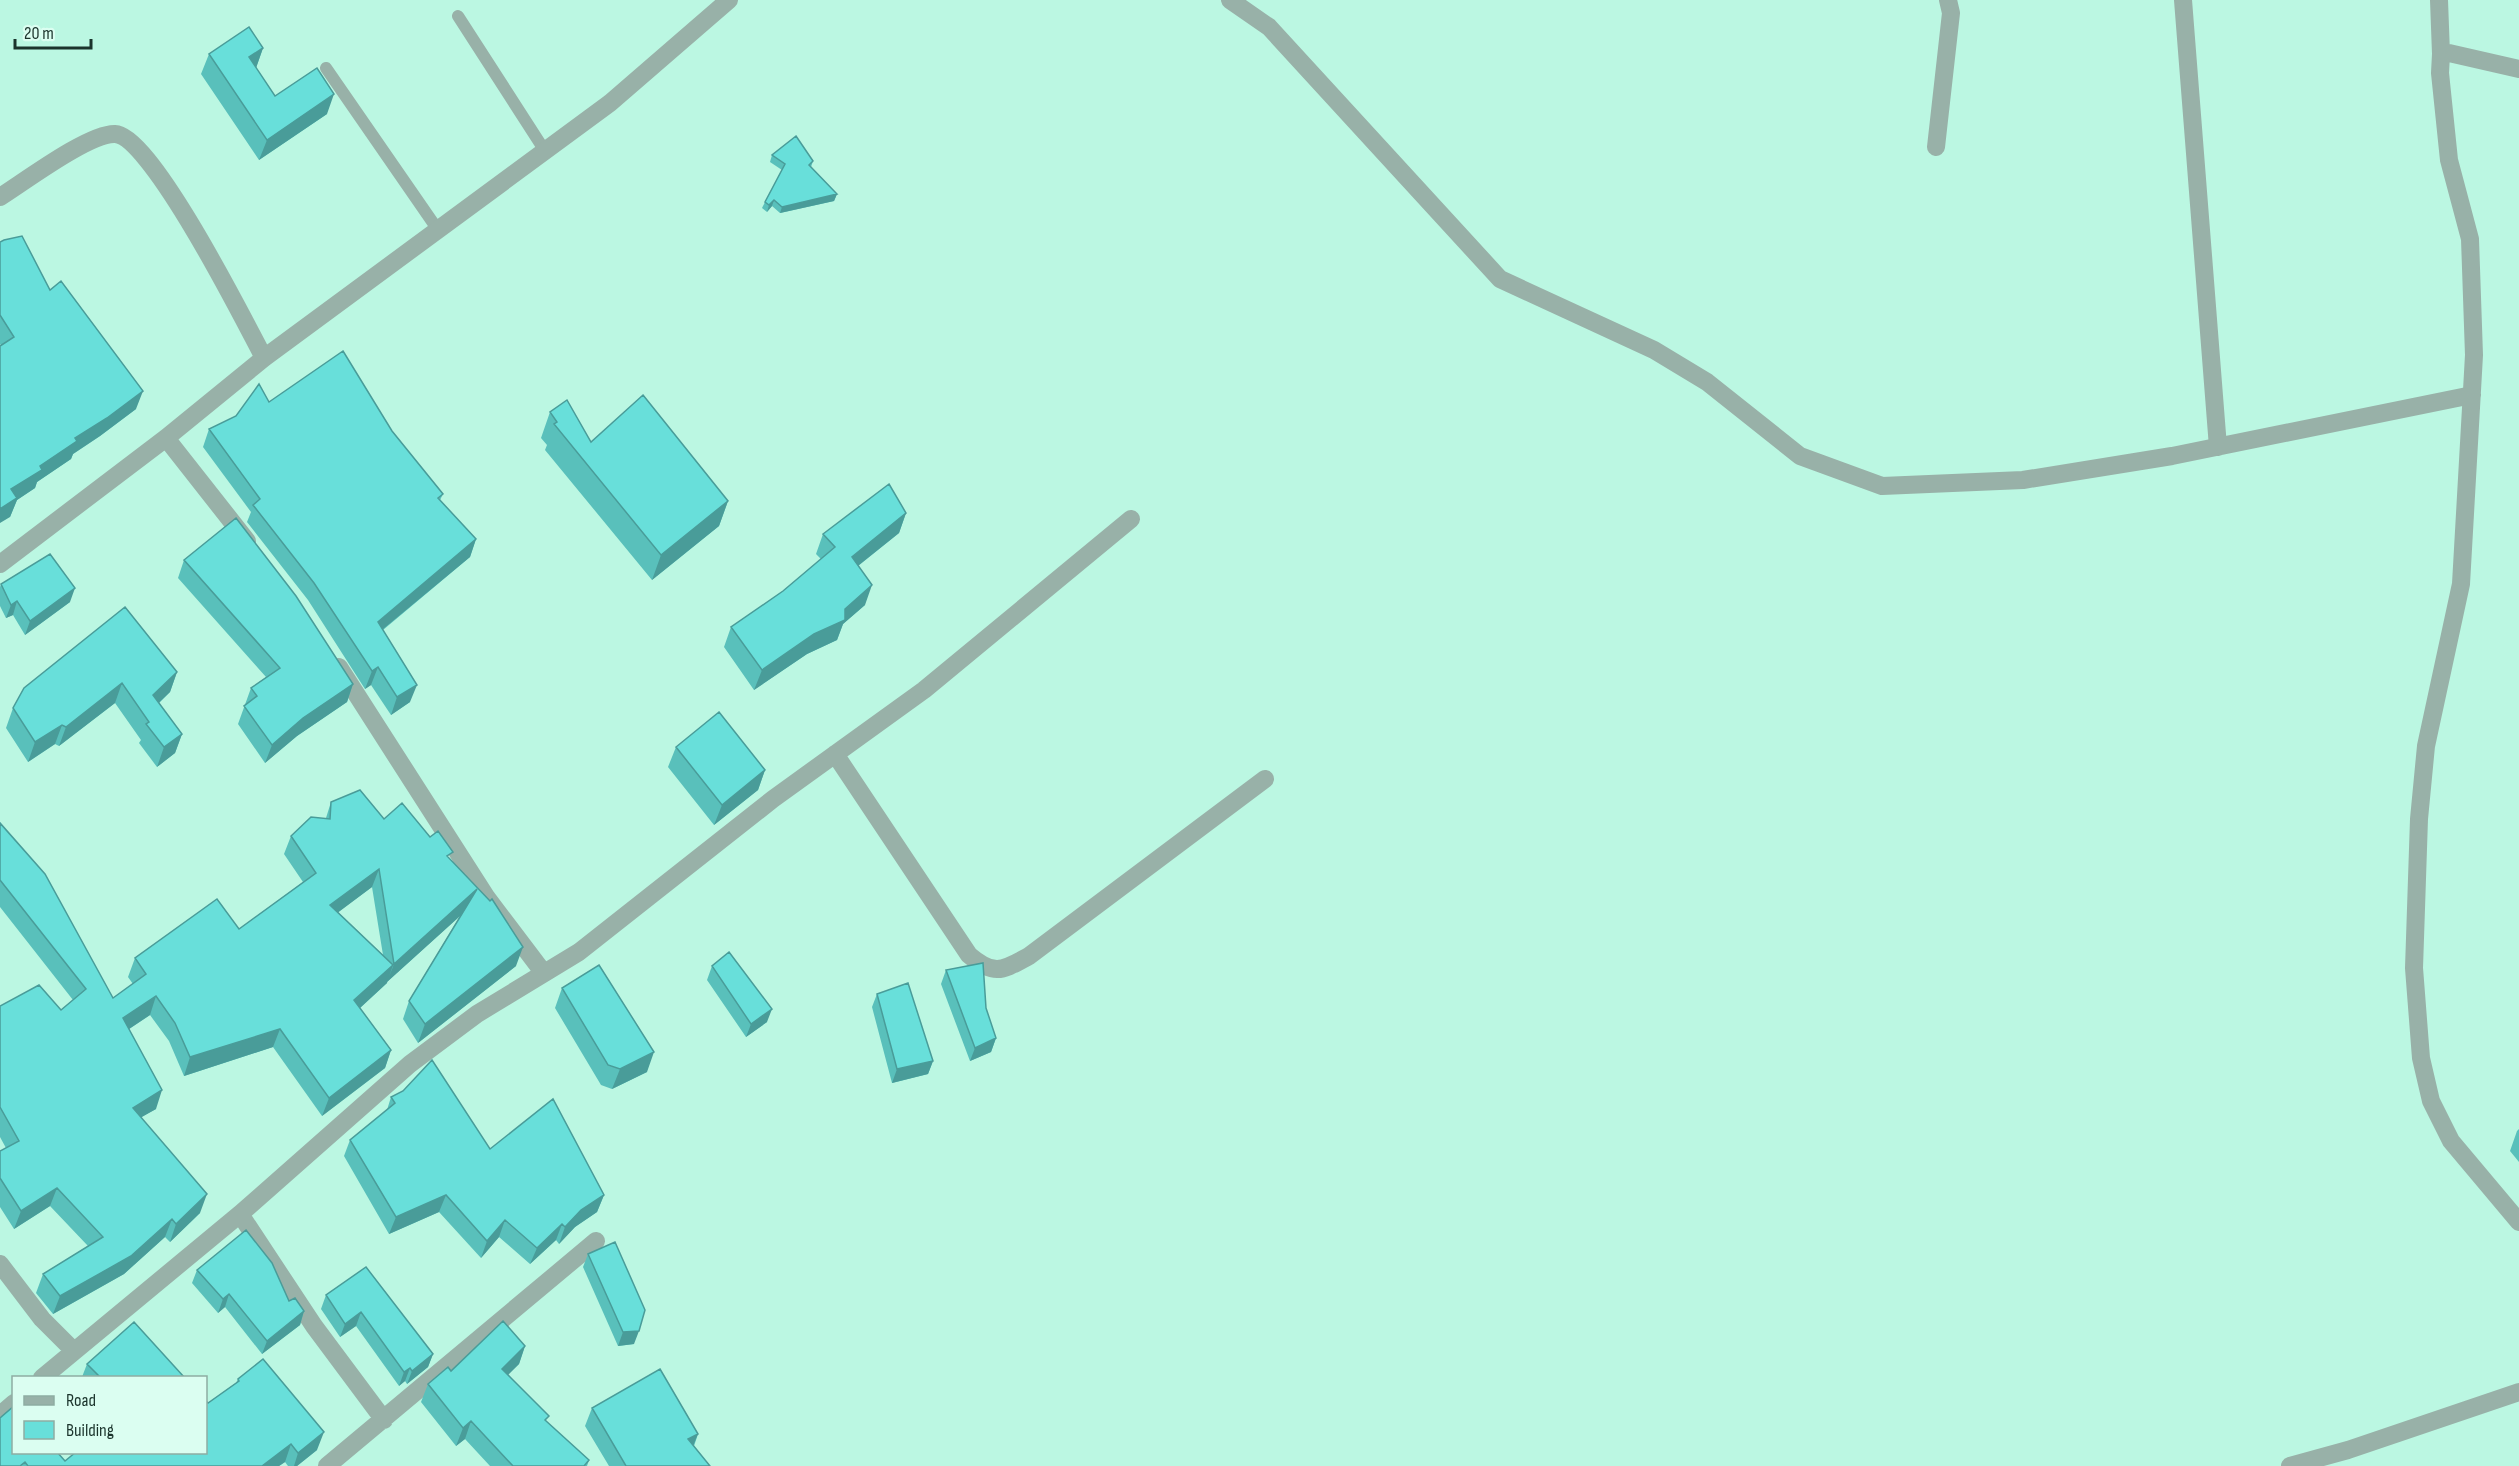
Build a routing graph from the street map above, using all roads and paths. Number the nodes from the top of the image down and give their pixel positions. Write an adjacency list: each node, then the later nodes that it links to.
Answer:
1 (729, 0): 11 (street)
2 (1230, 0): 17 (street)
3 (1948, 0): 10 (street)
4 (2182, 0): 17 (street)
5 (2439, 0): 7 (street)
6 (458, 16): 11 (lane)
7 (2441, 54): 9 (street); 15 (street)
8 (326, 68): 13 (lane)
9 (2519, 69)
10 (1936, 147)
11 (545, 151): 13 (street)
12 (0, 197): 14 (street)
13 (438, 230): 14 (street)
14 (264, 358): 16 (street)
15 (2472, 395): 17 (street); 26 (street)
16 (166, 438): 19 (street); 20 (street)
17 (2218, 447)
18 (1131, 519): 22 (street)
19 (255, 550)
20 (0, 564)
21 (332, 657): 24 (street)
22 (835, 754): 23 (street); 24 (street)
23 (1264, 779)
24 (543, 972): 25 (street)
25 (240, 1214): 29 (street); 34 (street)
26 (2519, 1222)
27 (596, 1241): 34 (street)
28 (0, 1264): 29 (street)
29 (73, 1350): 30 (street)
30 (43, 1376)
31 (2519, 1392): 36 (street)
32 (12, 1405): 33 (street)
33 (0, 1415)
34 (384, 1420): 35 (street)
35 (327, 1466)
36 (2290, 1466)

